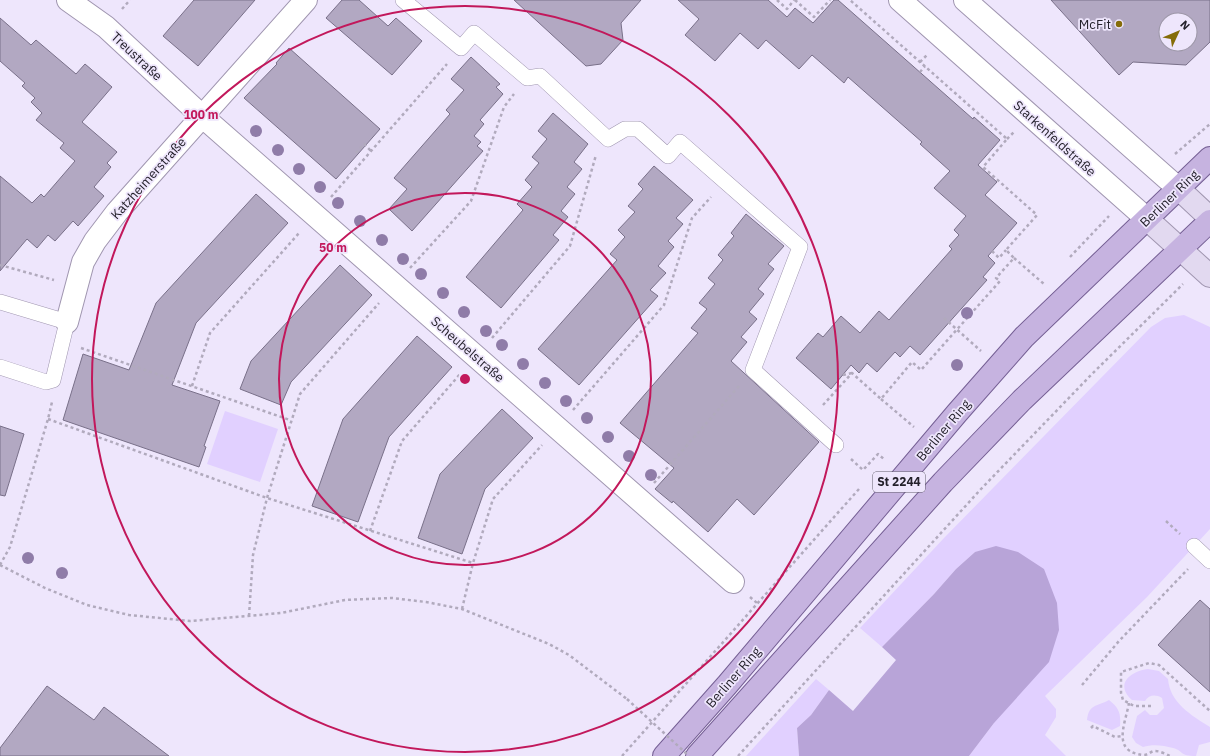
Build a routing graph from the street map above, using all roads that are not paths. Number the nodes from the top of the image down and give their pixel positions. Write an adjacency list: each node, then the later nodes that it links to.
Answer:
1 (68, 0): 6 (street, Treustraße)
2 (306, 0): 6 (street, Katzheimerstraße)
3 (403, 0): 17 (lane)
4 (900, 0): 10 (street, Starkenfeldstraße)
5 (965, 0): 8 (street)
6 (203, 118): 15 (street, Katzheimerstraße); 18 (street, Scheubelstraße)
7 (1210, 158): 8 (main road, Berliner Ring / St 2244)
8 (1178, 189): 9 (main road); 10 (main road, Berliner Ring / St 2244)
9 (1210, 218)
10 (1147, 219): 12 (main road, Starkenfeldstraße); 19 (main road, Berliner Ring / St 2244)
11 (1210, 221): 12 (main road, Berliner Ring / St 2244)
12 (1180, 249): 13 (main road, Starkenfeldstraße); 20 (main road, Berliner Ring / St 2244)
13 (1205, 272)
14 (0, 302): 15 (lane)
15 (64, 332): 16 (lane)
16 (0, 367)
17 (836, 445)
18 (733, 582)
19 (664, 756)
20 (697, 756)

